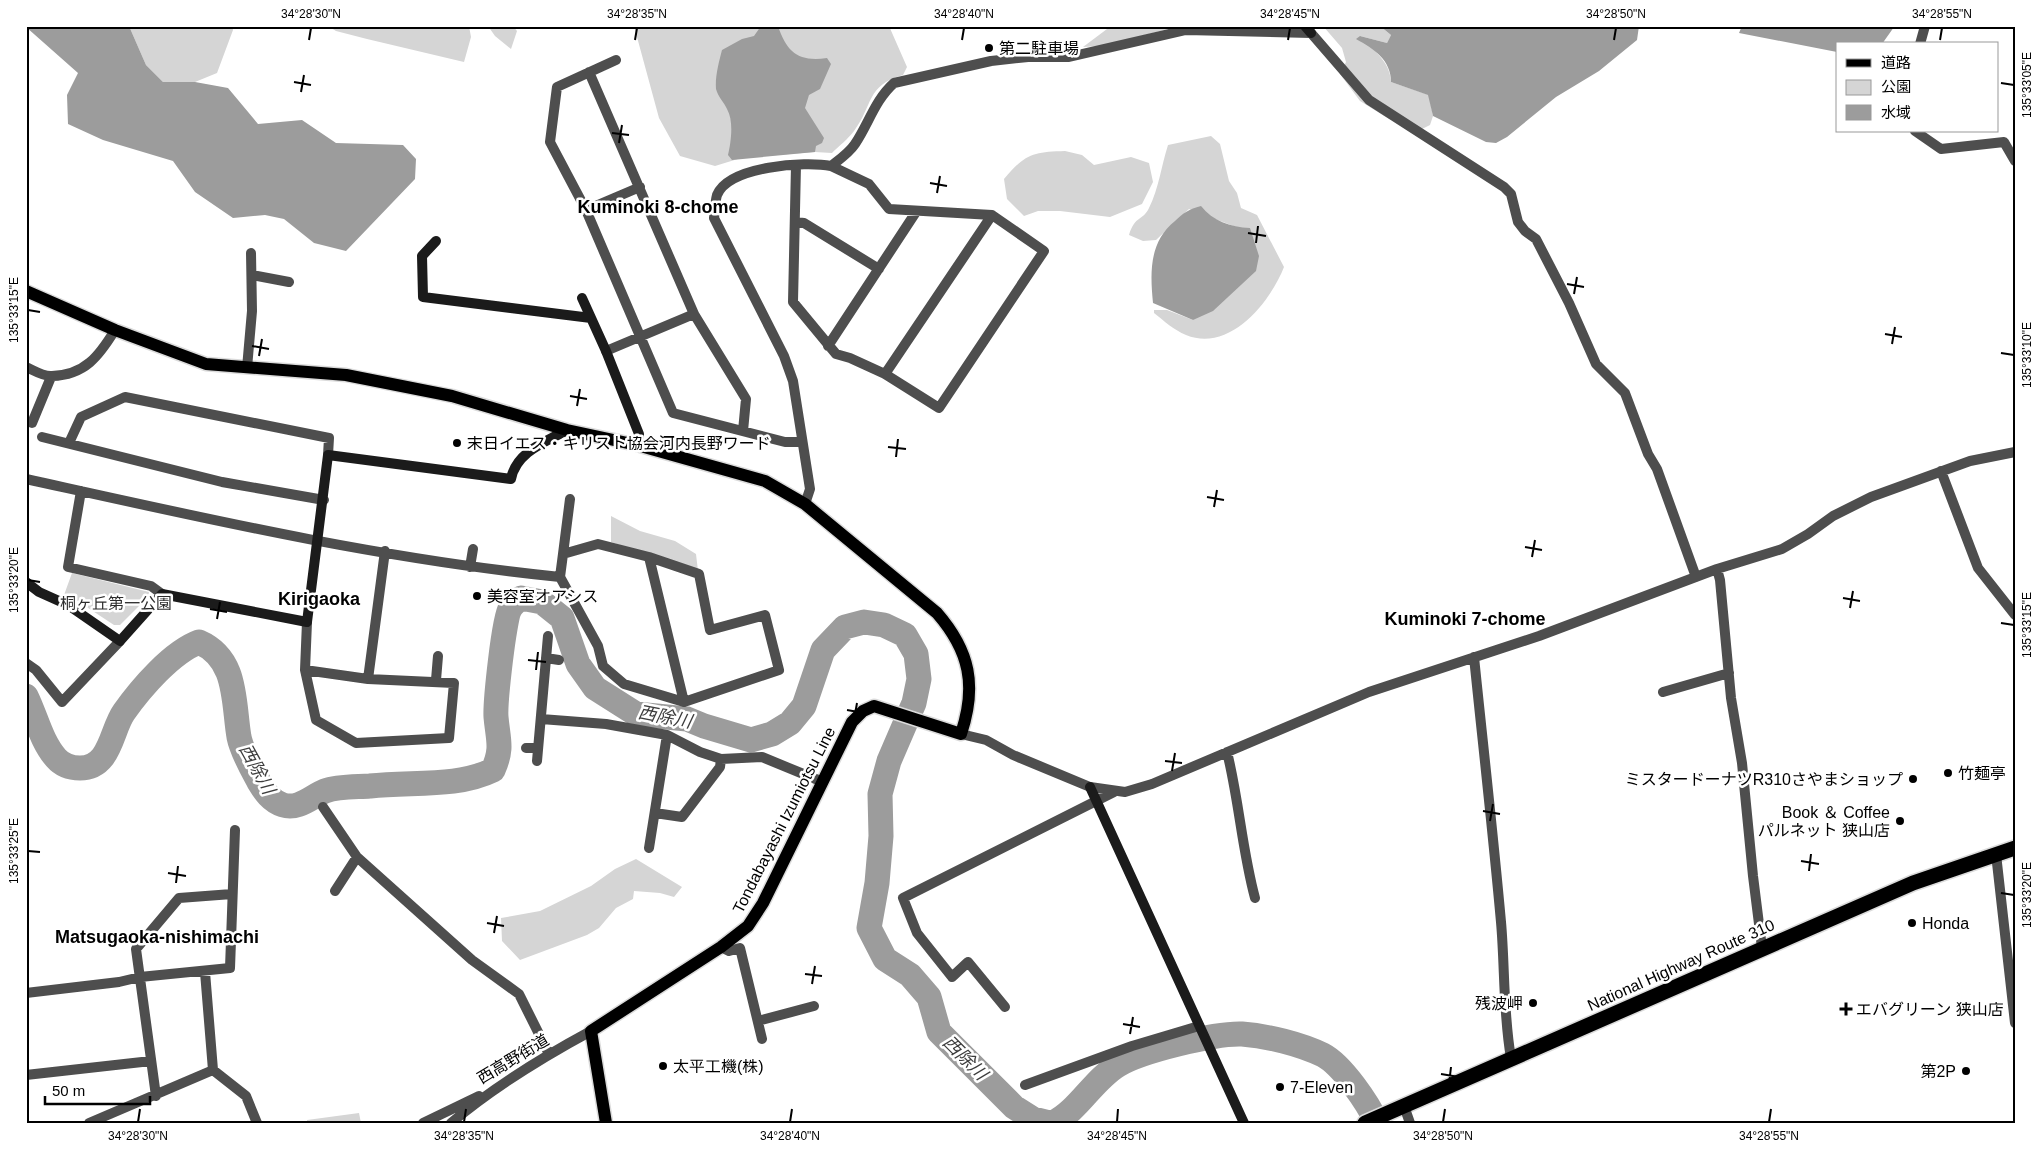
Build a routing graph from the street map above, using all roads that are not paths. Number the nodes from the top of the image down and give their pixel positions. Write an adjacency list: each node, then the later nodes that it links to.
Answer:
1 (1925, 26): 3 (street)
2 (1308, 30): 9 (street); 55 (street)
3 (1921, 42)
4 (616, 60): 5 (street)
5 (589, 72): 10 (street); 11 (street)
6 (1916, 132): 7 (street)
7 (2015, 161)
8 (796, 165): 9 (street); 14 (street); 36 (street)
9 (831, 166): 12 (street)
10 (640, 187): 11 (street); 22 (street)
11 (586, 210): 25 (street)
12 (916, 212): 13 (street); 17 (street)
13 (992, 215): 30 (street); 30 (street)
14 (795, 222): 17 (street); 26 (street)
15 (436, 241): 23 (street)
16 (251, 253): 18 (street)
17 (879, 269): 26 (street)
18 (252, 275): 19 (street); 29 (street)
19 (289, 282)
20 (26, 291): 24 (main road)
21 (582, 298): 23 (street)
22 (694, 314): 25 (street); 34 (street)
23 (591, 318): 27 (street)
24 (115, 330): 29 (main road); 31 (street)
25 (641, 336): 27 (street); 34 (street)
26 (828, 346): 30 (street)
27 (606, 351): 38 (street)
28 (26, 367): 31 (street)
29 (247, 368): 33 (main road)
30 (885, 374)
31 (51, 377): 32 (street)
32 (32, 423)
33 (567, 430): 38 (main road); 40 (street)
34 (743, 431): 36 (street)
35 (42, 437): 37 (street)
36 (802, 442): 46 (street)
37 (70, 443): 40 (street); 45 (street)
38 (637, 445): 46 (main road)
39 (2015, 452): 41 (street)
40 (328, 455): 45 (street)
41 (1941, 471): 53 (street); 58 (street)
42 (26, 479): 43 (street)
43 (81, 491): 47 (street); 57 (street)
44 (570, 499): 50 (street)
45 (324, 500): 47 (street)
46 (805, 504): 74 (main road)
47 (318, 541): 49 (street); 59 (street)
48 (473, 549): 52 (street)
49 (385, 551): 52 (street); 69 (street)
50 (562, 554): 51 (street); 54 (street)
51 (649, 557): 72 (street); 72 (street)
52 (470, 567): 54 (street)
53 (1717, 569): 55 (street); 68 (street)
54 (560, 577): 72 (street)
55 (1696, 577): 63 (street)
56 (26, 582): 61 (street)
57 (162, 594): 59 (street); 61 (street)
58 (2015, 614)
59 (307, 622): 67 (street)
60 (548, 636): 64 (street)
61 (120, 641): 66 (street)
62 (438, 656): 70 (street)
63 (1474, 657): 78 (street); 108 (street)
64 (546, 658): 65 (street); 73 (street)
65 (559, 660)
66 (26, 663)
67 (305, 670): 69 (street); 70 (street)
68 (1729, 673): 71 (street); 96 (street)
69 (368, 679): 70 (street)
70 (436, 680)
71 (1663, 692)
72 (684, 702)
73 (541, 719): 75 (street); 77 (street)
74 (961, 734): 81 (main road, Tondabayashi Izumiotsu Line); 82 (street)
75 (667, 735): 79 (street); 86 (street)
76 (526, 748): 77 (street)
77 (538, 748): 80 (street)
78 (1227, 752): 83 (street); 94 (street)
79 (721, 758): 81 (street); 86 (street)
80 (537, 761)
81 (823, 782): 95 (main road, Tondabayashi Izumiotsu Line)
82 (1090, 787): 83 (street); 84 (street)
83 (1114, 792): 84 (street)
84 (1096, 802): 101 (street); 104 (street)
85 (323, 807): 91 (street)
86 (655, 813): 88 (street)
87 (235, 830): 93 (street)
88 (649, 848)
89 (2015, 848): 90 (highway, National Highway Route 310)
90 (1996, 854): 96 (highway, National Highway Route 310); 103 (street)
91 (357, 857): 92 (street); 107 (street)
92 (335, 891)
93 (232, 894): 97 (street); 98 (street)
94 (1255, 898)
95 (721, 947): 102 (street); 105 (main road, Tondabayashi Izumiotsu Line)
96 (1762, 948): 108 (highway, National Highway Route 310)
97 (205, 972): 98 (street); 110 (street)
98 (140, 977): 99 (street); 109 (street)
99 (26, 993)
100 (814, 1006): 102 (street)
101 (1005, 1007)
102 (758, 1021): 106 (street)
103 (2015, 1023)
104 (1200, 1028): 112 (street); 121 (street)
105 (591, 1031): 107 (street, 西高野街道); 120 (main road)
106 (762, 1039)
107 (549, 1054): 114 (street, 西高野街道)
108 (1511, 1058): 115 (highway, National Highway Route 310)
109 (152, 1061): 111 (street); 113 (street)
110 (213, 1070): 113 (street); 117 (street)
111 (26, 1074)
112 (1026, 1084)
113 (156, 1096): 116 (street)
114 (482, 1097): 118 (street, 西高野街道); 119 (street)
115 (1400, 1107): 122 (highway, National Highway Route 310); 123 (street)
116 (89, 1123)
117 (257, 1123)
118 (424, 1123)
119 (452, 1123)
120 (606, 1123)
121 (1244, 1123)
122 (1365, 1123)
123 (1410, 1123)

